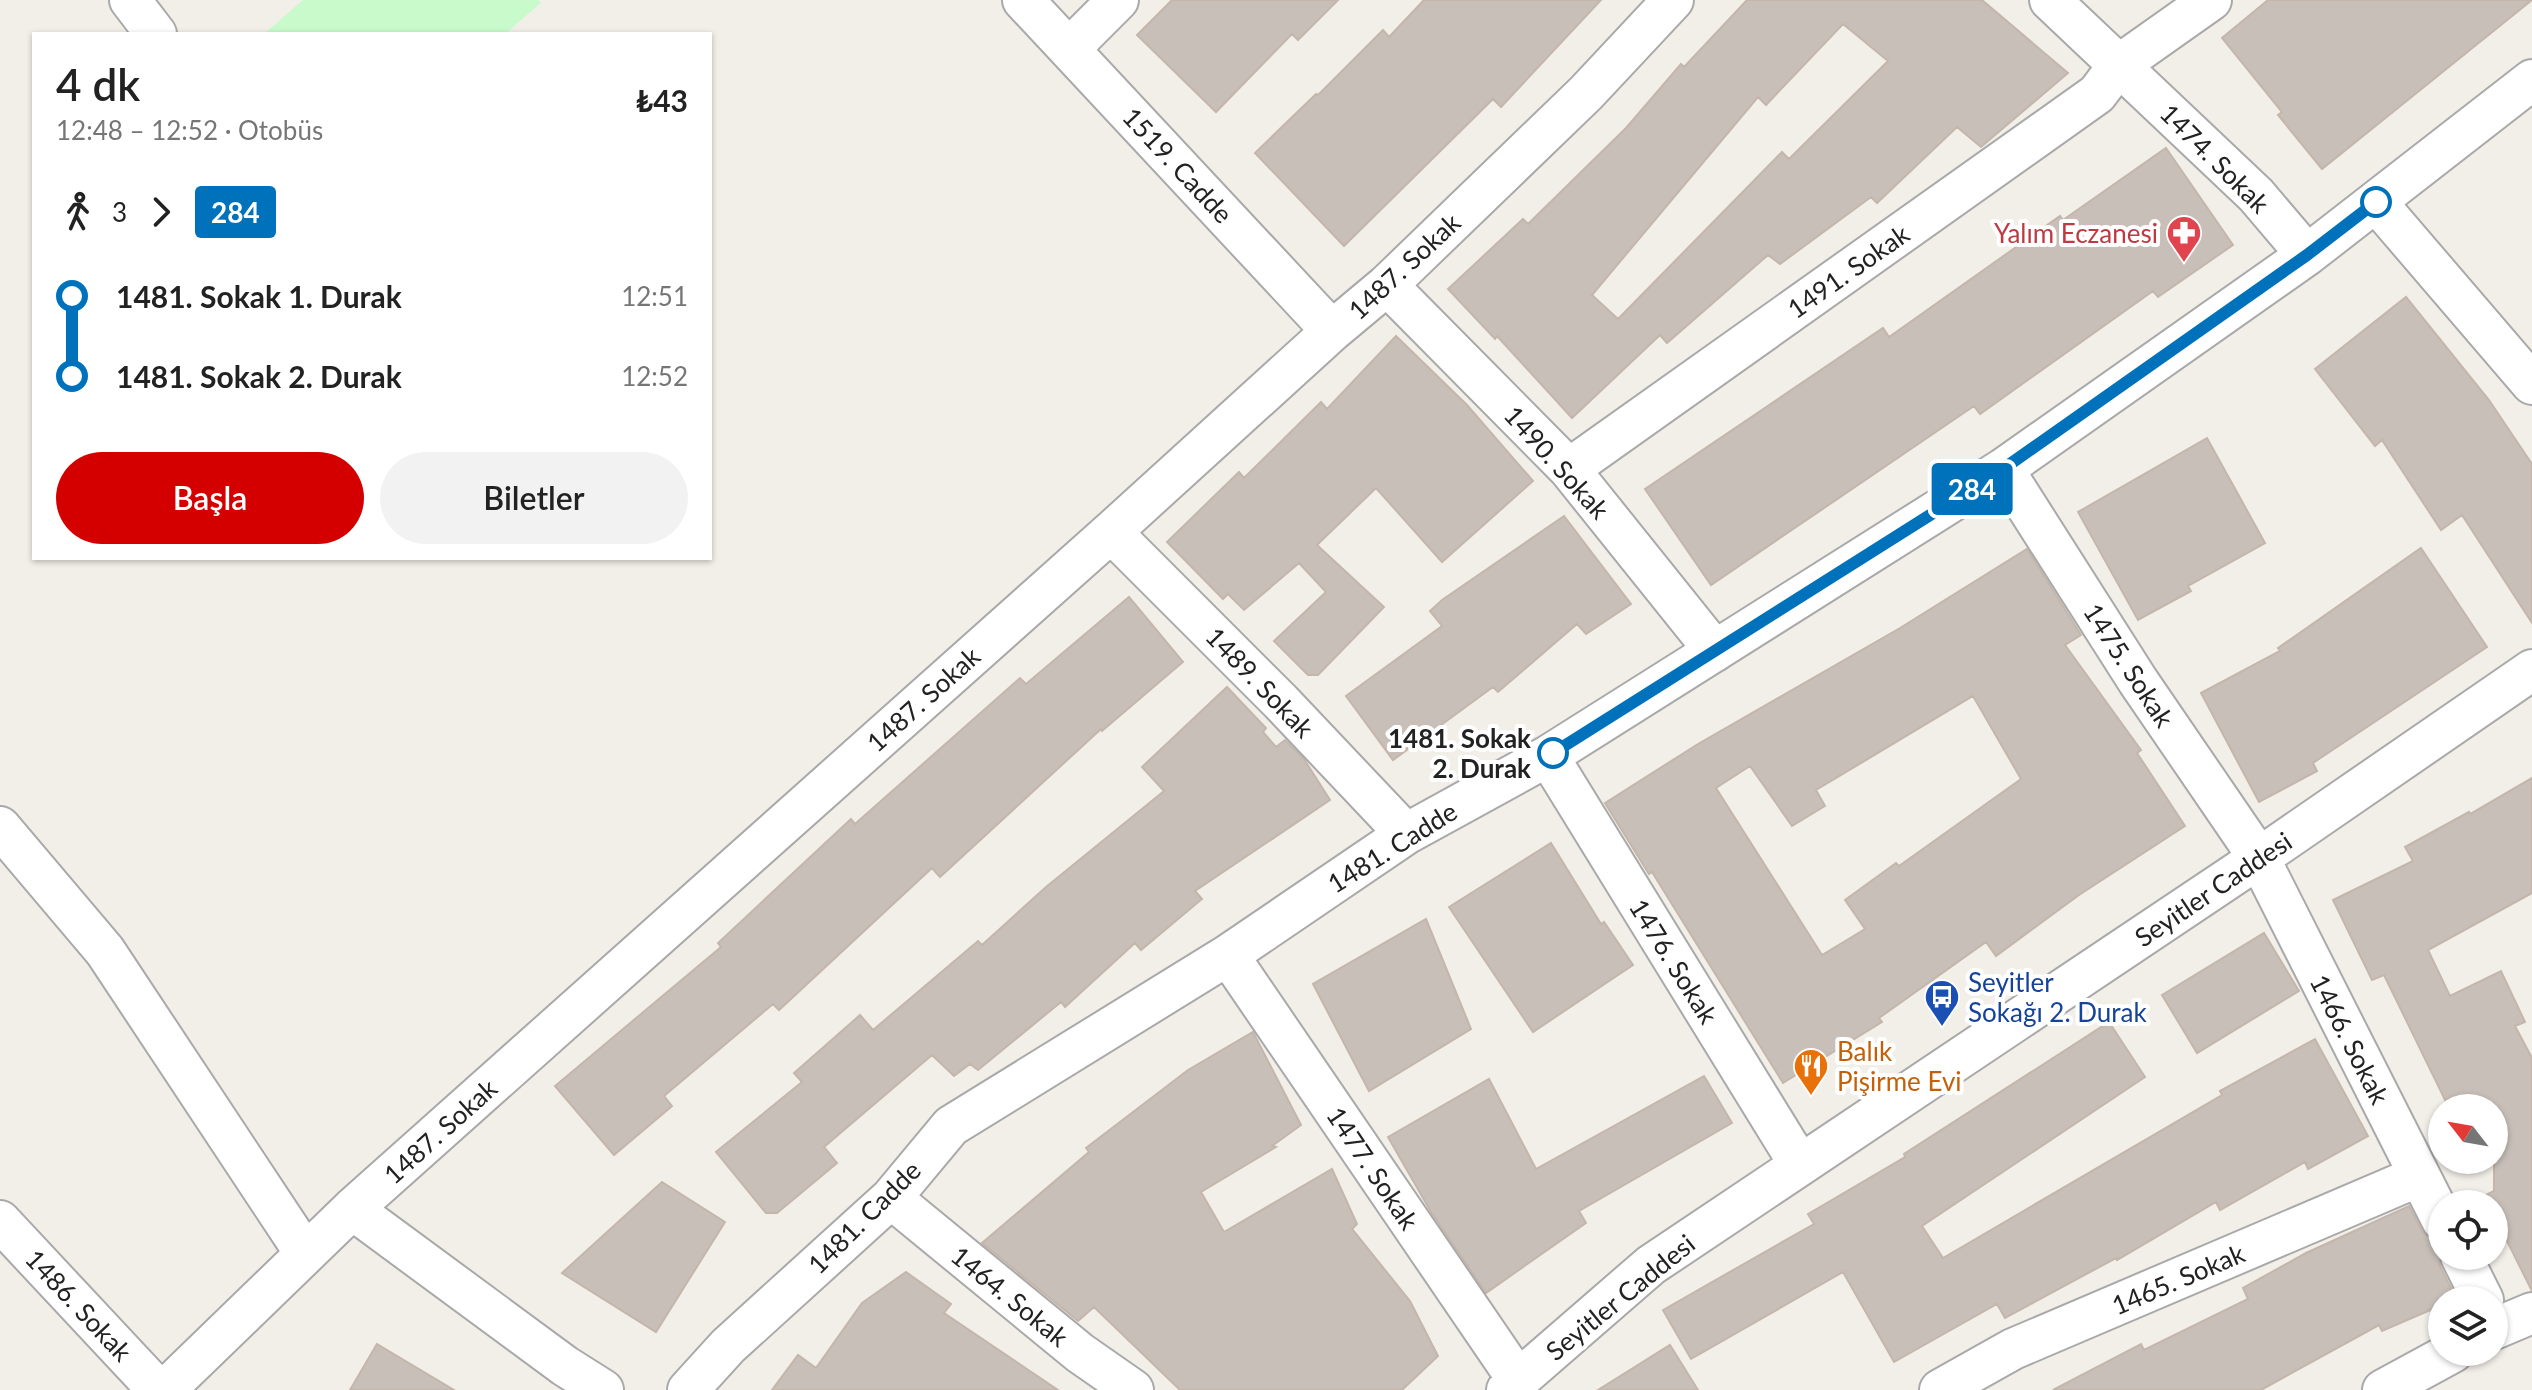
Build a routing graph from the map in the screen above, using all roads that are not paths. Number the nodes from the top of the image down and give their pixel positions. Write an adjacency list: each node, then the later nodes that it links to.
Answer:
1 (130, 0): 7 (street)
2 (1023, 0): 8 (street, 1519. Cadde)
3 (1118, 0): 8 (street)
4 (1673, 0): 13 (street, 1487. Sokak)
5 (2050, 0): 9 (street, 1474. Sokak)
6 (2211, 0): 9 (street, 1491. Sokak)
7 (154, 32)
8 (1070, 48): 14 (street, 1519. Cadde)
9 (2119, 65): 12 (street, 1474. Sokak); 16 (street, 1491. Sokak)
10 (2532, 80): 11 (street, 1481. Cadde)
11 (2376, 202): 12 (street, 1481. Cadde); 15 (street)
12 (2307, 255): 17 (street, 1481. Cadde)
13 (1387, 285): 14 (street, 1487. Sokak); 16 (street, 1490. Sokak)
14 (1332, 331): 18 (street, 1487. Sokak)
15 (2532, 384)
16 (1569, 469): 19 (street, 1490. Sokak)
17 (2003, 469): 19 (street, 1481. Cadde); 24 (street, 1475. Sokak)
18 (1111, 532): 23 (street, 1489. Sokak); 30 (street, 1487. Sokak)
19 (1715, 651): 21 (street, 1481. Cadde)
20 (2530, 675): 24 (street, Seyitler Caddesi)
21 (1548, 756): 23 (street, 1481. Cadde); 26 (street, 1476. Sokak)
22 (0, 827): 32 (street)
23 (1406, 834): 25 (street, 1481. Cadde)
24 (2259, 858): 26 (street, Seyitler Caddesi); 27 (street, 1466. Sokak)
25 (1228, 955): 29 (street, 1481. Cadde); 34 (street, 1477. Sokak)
26 (1800, 1165): 34 (street, Seyitler Caddesi)
27 (2419, 1176): 28 (street, 1466. Sokak); 40 (street, 1465. Sokak)
28 (2428, 1193)
29 (891, 1198): 38 (street, 1481. Cadde); 39 (street, 1464. Sokak)
30 (352, 1209): 32 (street, 1487. Sokak); 37 (street)
31 (0, 1221): 35 (street, 1486. Sokak)
32 (305, 1253): 36 (street, 1487. Sokak)
33 (2428, 1366): 41 (street)
34 (1512, 1385)
35 (158, 1390)
36 (165, 1390)
37 (603, 1390)
38 (688, 1390)
39 (1133, 1390)
40 (1940, 1390)
41 (2383, 1390)

